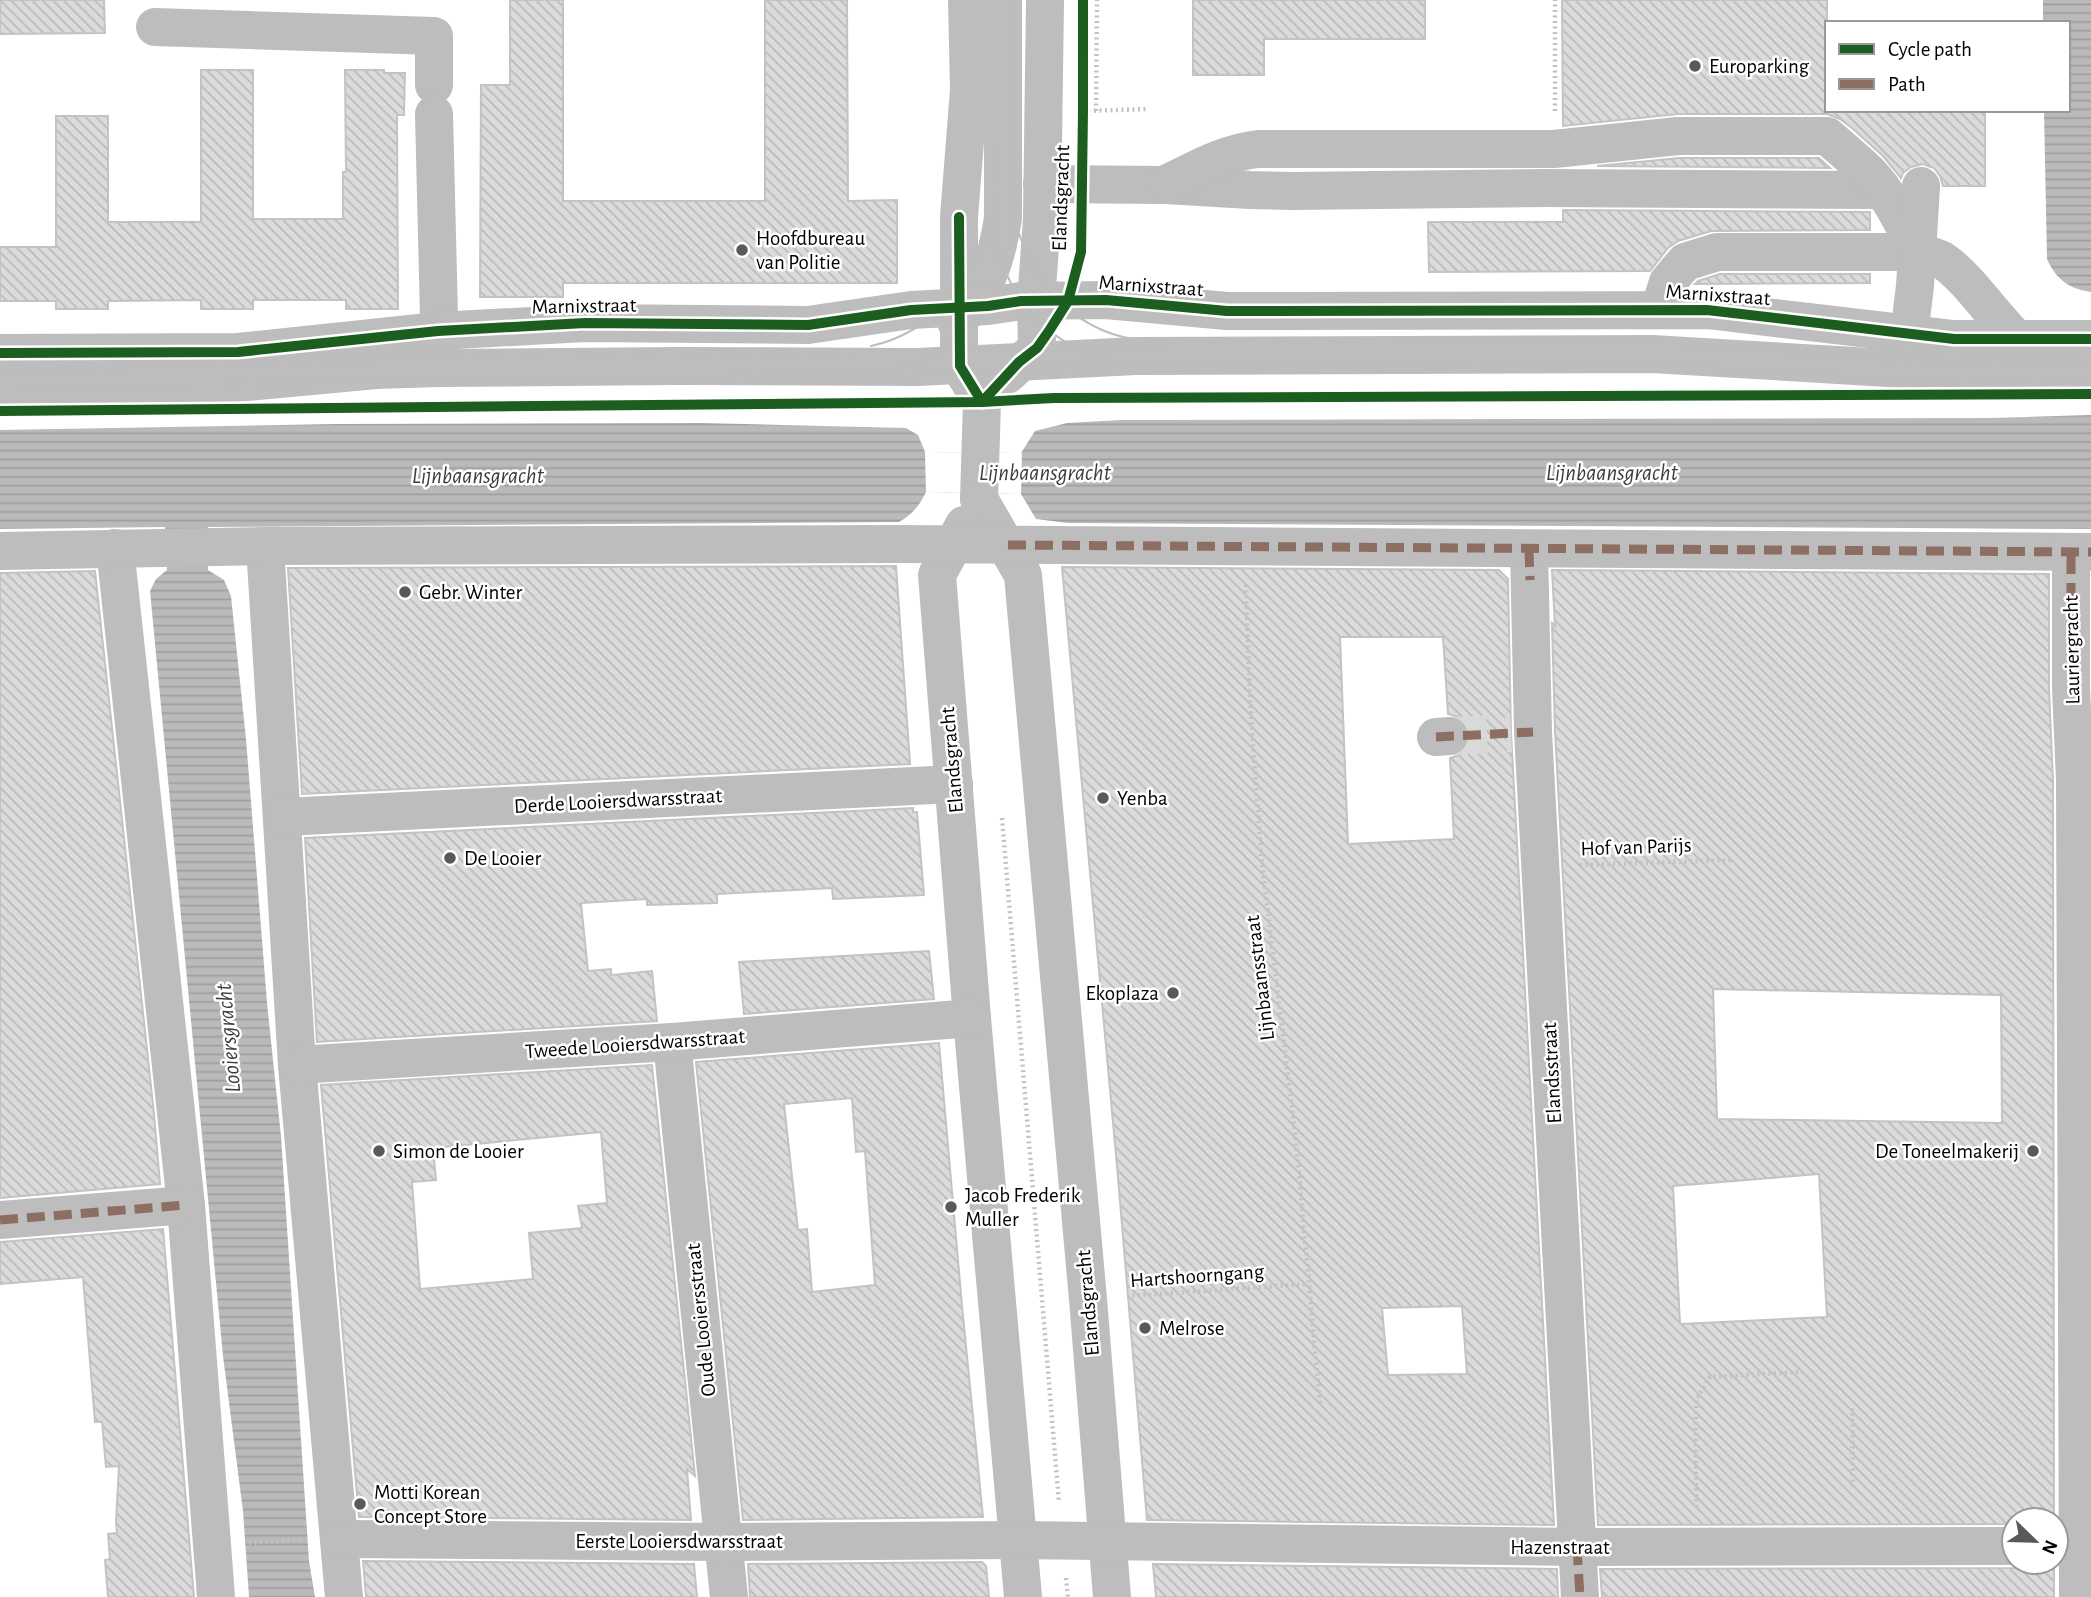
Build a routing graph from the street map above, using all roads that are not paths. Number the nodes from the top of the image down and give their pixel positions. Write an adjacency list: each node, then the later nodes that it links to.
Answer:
1 (967, 0): 15 (street)
2 (1003, 0): 11 (street, Elandsgracht)
3 (1045, 0): 6 (street, Elandsgracht)
4 (155, 27): 16 (street)
5 (1629, 140): 7 (street); 9 (street); 10 (street)
6 (1042, 184): 7 (street); 13 (street, Elandsgracht)
7 (1166, 185): 9 (street)
8 (1921, 186): 12 (street)
9 (1606, 190): 10 (street)
10 (1882, 190): 12 (street)
11 (1003, 218): 13 (street, Elandsgracht); 15 (street, Elandsgracht)
12 (1916, 252): 14 (street); 18 (street); 19 (street)
13 (1036, 302): 14 (street, Marnixstraat); 15 (street, Marnixstraat); 21 (street, Elandsgracht); 22 (street, Elandsgracht)
14 (1659, 310): 19 (street, Marnixstraat)
15 (963, 312): 16 (street, Marnixstraat); 23 (street, Elandsgracht); 24 (street)
16 (438, 331): 20 (street, Marnixstraat); 26 (street)
17 (2091, 339): 18 (street, Marnixstraat)
18 (2018, 340): 19 (street, Marnixstraat)
19 (1907, 352): 21 (street, Marnixstraat); 25 (street, Marnixstraat)
20 (0, 353)
21 (1136, 356): 22 (street, Marnixstraat)
22 (1019, 362): 24 (street, Marnixstraat); 28 (street, Elandsgracht)
23 (876, 366): 24 (street, Marnixstraat); 26 (street, Marnixstraat)
24 (960, 366): 28 (street)
25 (2091, 368)
26 (440, 374): 27 (street, Marnixstraat)
27 (0, 385)
28 (982, 402): 29 (street)
29 (979, 499): 30 (street, Elandsgracht); 31 (street, Elandsgracht)
30 (952, 544): 31 (street); 32 (street); 37 (street, Elandsgracht)
31 (1008, 545): 36 (street); 48 (street, Elandsgracht)
32 (250, 547): 33 (street); 38 (street)
33 (129, 548): 34 (street); 42 (street)
34 (0, 551)
35 (2081, 552): 36 (street); 50 (street, Lauriergracht)
36 (1530, 564): 51 (street, Elandsstraat)
37 (954, 784): 38 (street, Derde Looiersdwarsstraat); 39 (street, Elandsgracht)
38 (283, 817): 41 (street)
39 (972, 1018): 40 (street, Tweede Looiersdwarsstraat); 45 (street, Elandsgracht)
40 (672, 1042): 41 (street, Tweede Looiersdwarsstraat); 47 (street, Oude Looiersstraat)
41 (298, 1065): 44 (street)
42 (186, 1205): 43 (street); 52 (street)
43 (0, 1220)
44 (323, 1539): 47 (street, Eerste Looiersdwarsstraat); 53 (street)
45 (1018, 1540): 46 (street, Eerste Looiersdwarsstraat); 47 (street, Eerste Looiersdwarsstraat); 55 (street, Elandsgracht)
46 (1063, 1541): 48 (street, Hazenstraat)
47 (724, 1542): 54 (street, Oude Looiersstraat)
48 (1107, 1542): 51 (street, Hazenstraat); 56 (street, Elandsgracht)
49 (2000, 1546): 51 (street, Hazenstraat)
50 (2075, 1546): 58 (street, Lauriergracht)
51 (1577, 1547): 57 (street, Elandsstraat)
52 (216, 1597)
53 (344, 1597)
54 (729, 1597)
55 (1023, 1597)
56 (1112, 1597)
57 (1580, 1597)
58 (2078, 1597)

